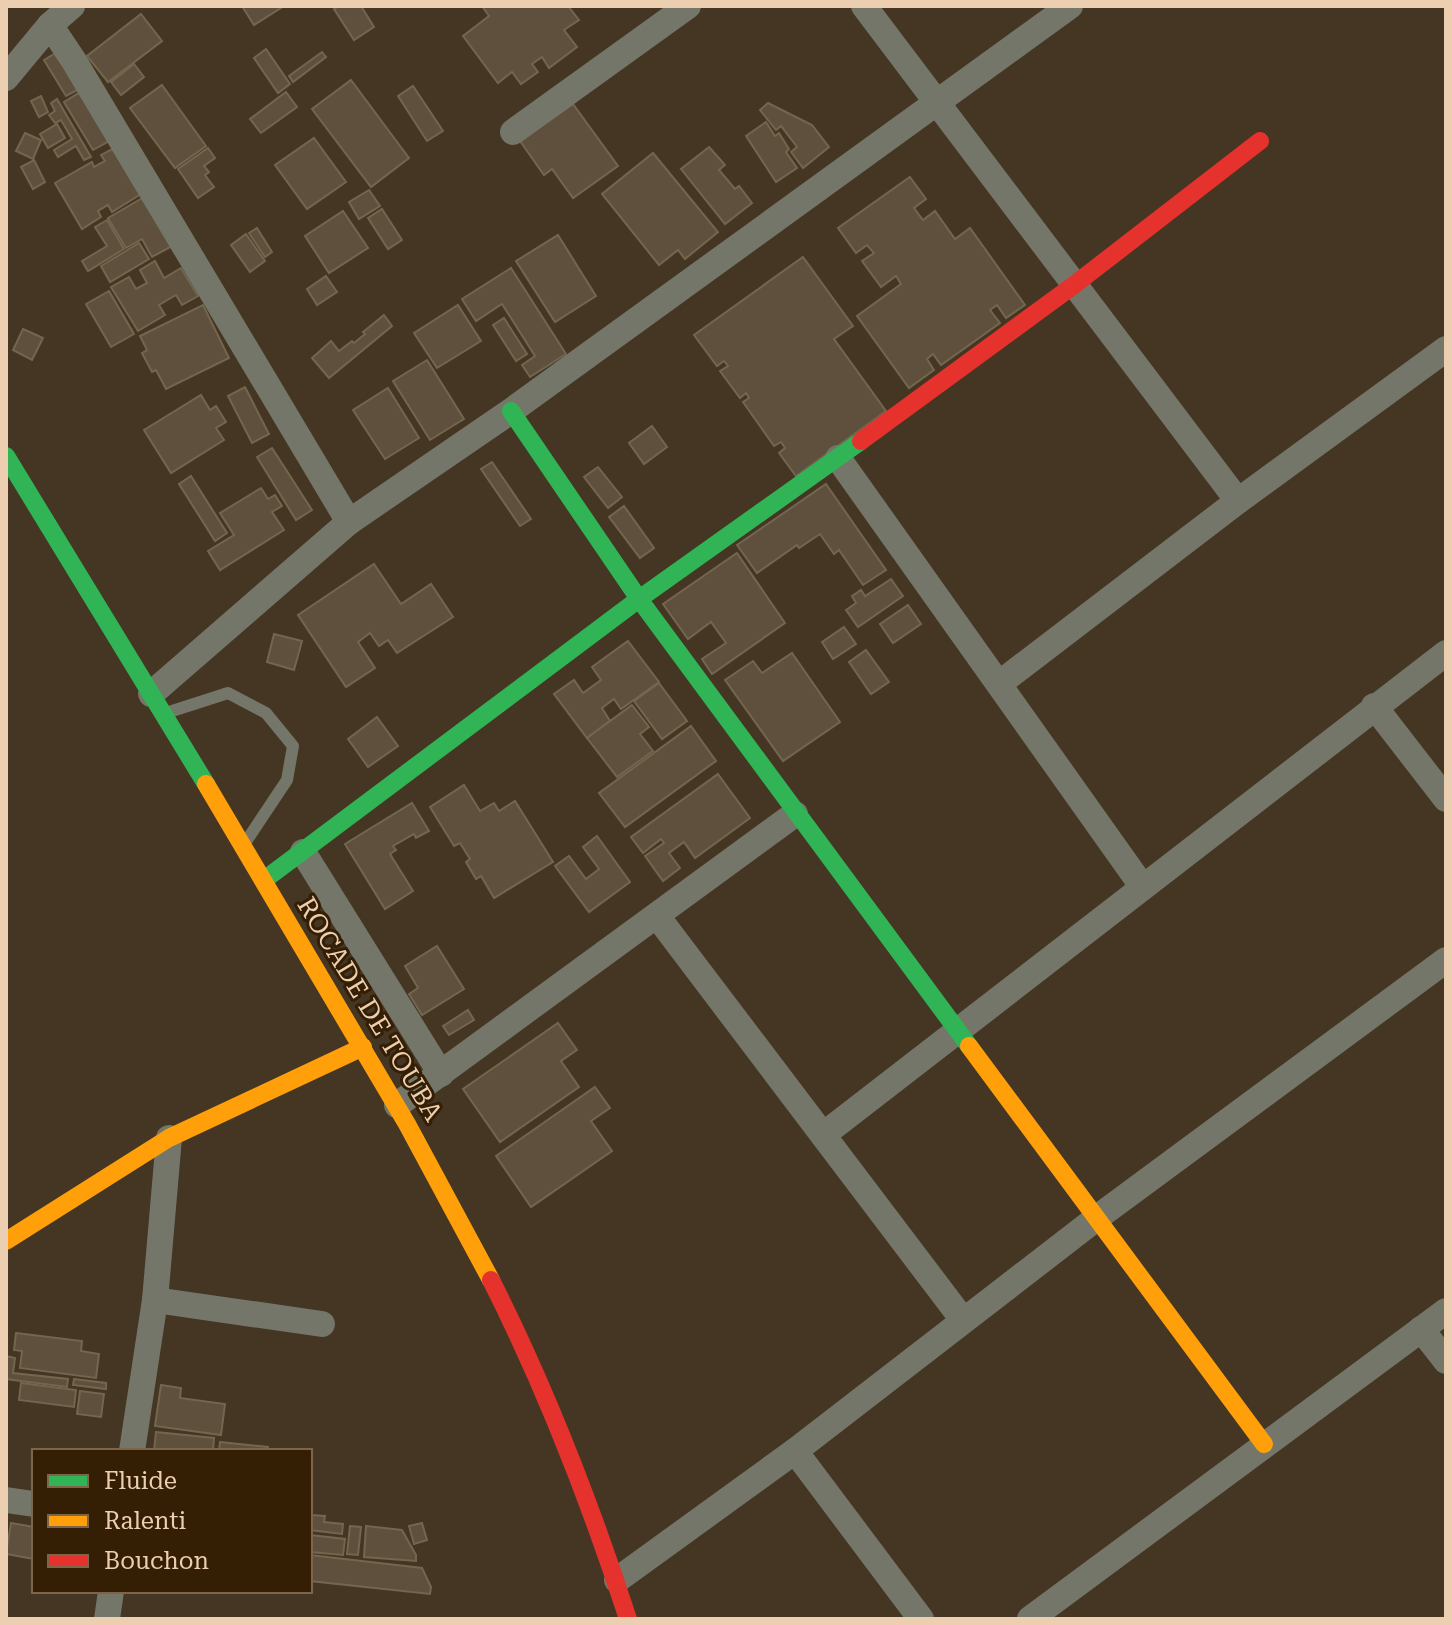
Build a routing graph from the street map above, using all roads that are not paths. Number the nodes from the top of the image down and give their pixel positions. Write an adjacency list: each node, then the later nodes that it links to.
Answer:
1 (72, 6): 5 (street)
2 (688, 6): 8 (street)
3 (864, 6): 7 (street)
4 (1070, 6): 7 (street)
5 (50, 25): 6 (street); 16 (street)
6 (6, 78)
7 (936, 100): 10 (street); 12 (street)
8 (513, 132)
9 (1260, 141): 10 (street)
10 (1074, 285): 14 (street); 15 (street)
11 (1446, 349): 15 (street)
12 (511, 411): 16 (street); 17 (street)
13 (6, 456): 20 (street, ROCADE DE TOUBA)
14 (838, 458): 17 (street); 19 (street)
15 (1238, 501): 19 (street)
16 (349, 522): 20 (street)
17 (639, 599): 23 (street); 25 (street)
18 (1446, 653): 21 (street)
19 (1000, 683): 27 (street)
20 (158, 704): 24 (street, ROCADE DE TOUBA); 24 (lane)
21 (1374, 706): 22 (street); 27 (street)
22 (1446, 799)
23 (795, 814): 28 (street); 30 (street)
24 (243, 846): 26 (street, ROCADE DE TOUBA)
25 (303, 852): 26 (street); 32 (street)
26 (264, 880): 31 (street, ROCADE DE TOUBA)
27 (1142, 886): 30 (street)
28 (657, 916): 32 (street); 34 (street)
29 (1446, 960): 36 (street)
30 (958, 1029): 34 (street); 36 (street)
31 (363, 1047): 33 (street, ROCADE DE TOUBA); 35 (street)
32 (441, 1074): 33 (street)
33 (397, 1105): 49 (street, ROCADE DE TOUBA)
34 (823, 1135): 40 (street)
35 (169, 1138): 37 (street); 38 (street)
36 (1098, 1217): 40 (street); 44 (street)
37 (9, 1233)
38 (155, 1300): 41 (street); 45 (street)
39 (1446, 1311): 42 (street)
40 (963, 1320): 46 (street)
41 (322, 1324)
42 (1421, 1329): 43 (street); 44 (street)
43 (1446, 1361)
44 (1264, 1444): 54 (street)
45 (132, 1449)
46 (795, 1451): 49 (street); 53 (street)
47 (6, 1500): 48 (street)
48 (32, 1504)
49 (617, 1580): 52 (street, ROCADE DE TOUBA)
50 (111, 1593): 51 (street)
51 (107, 1619)
52 (628, 1619)
53 (921, 1619)
54 (1030, 1619)

